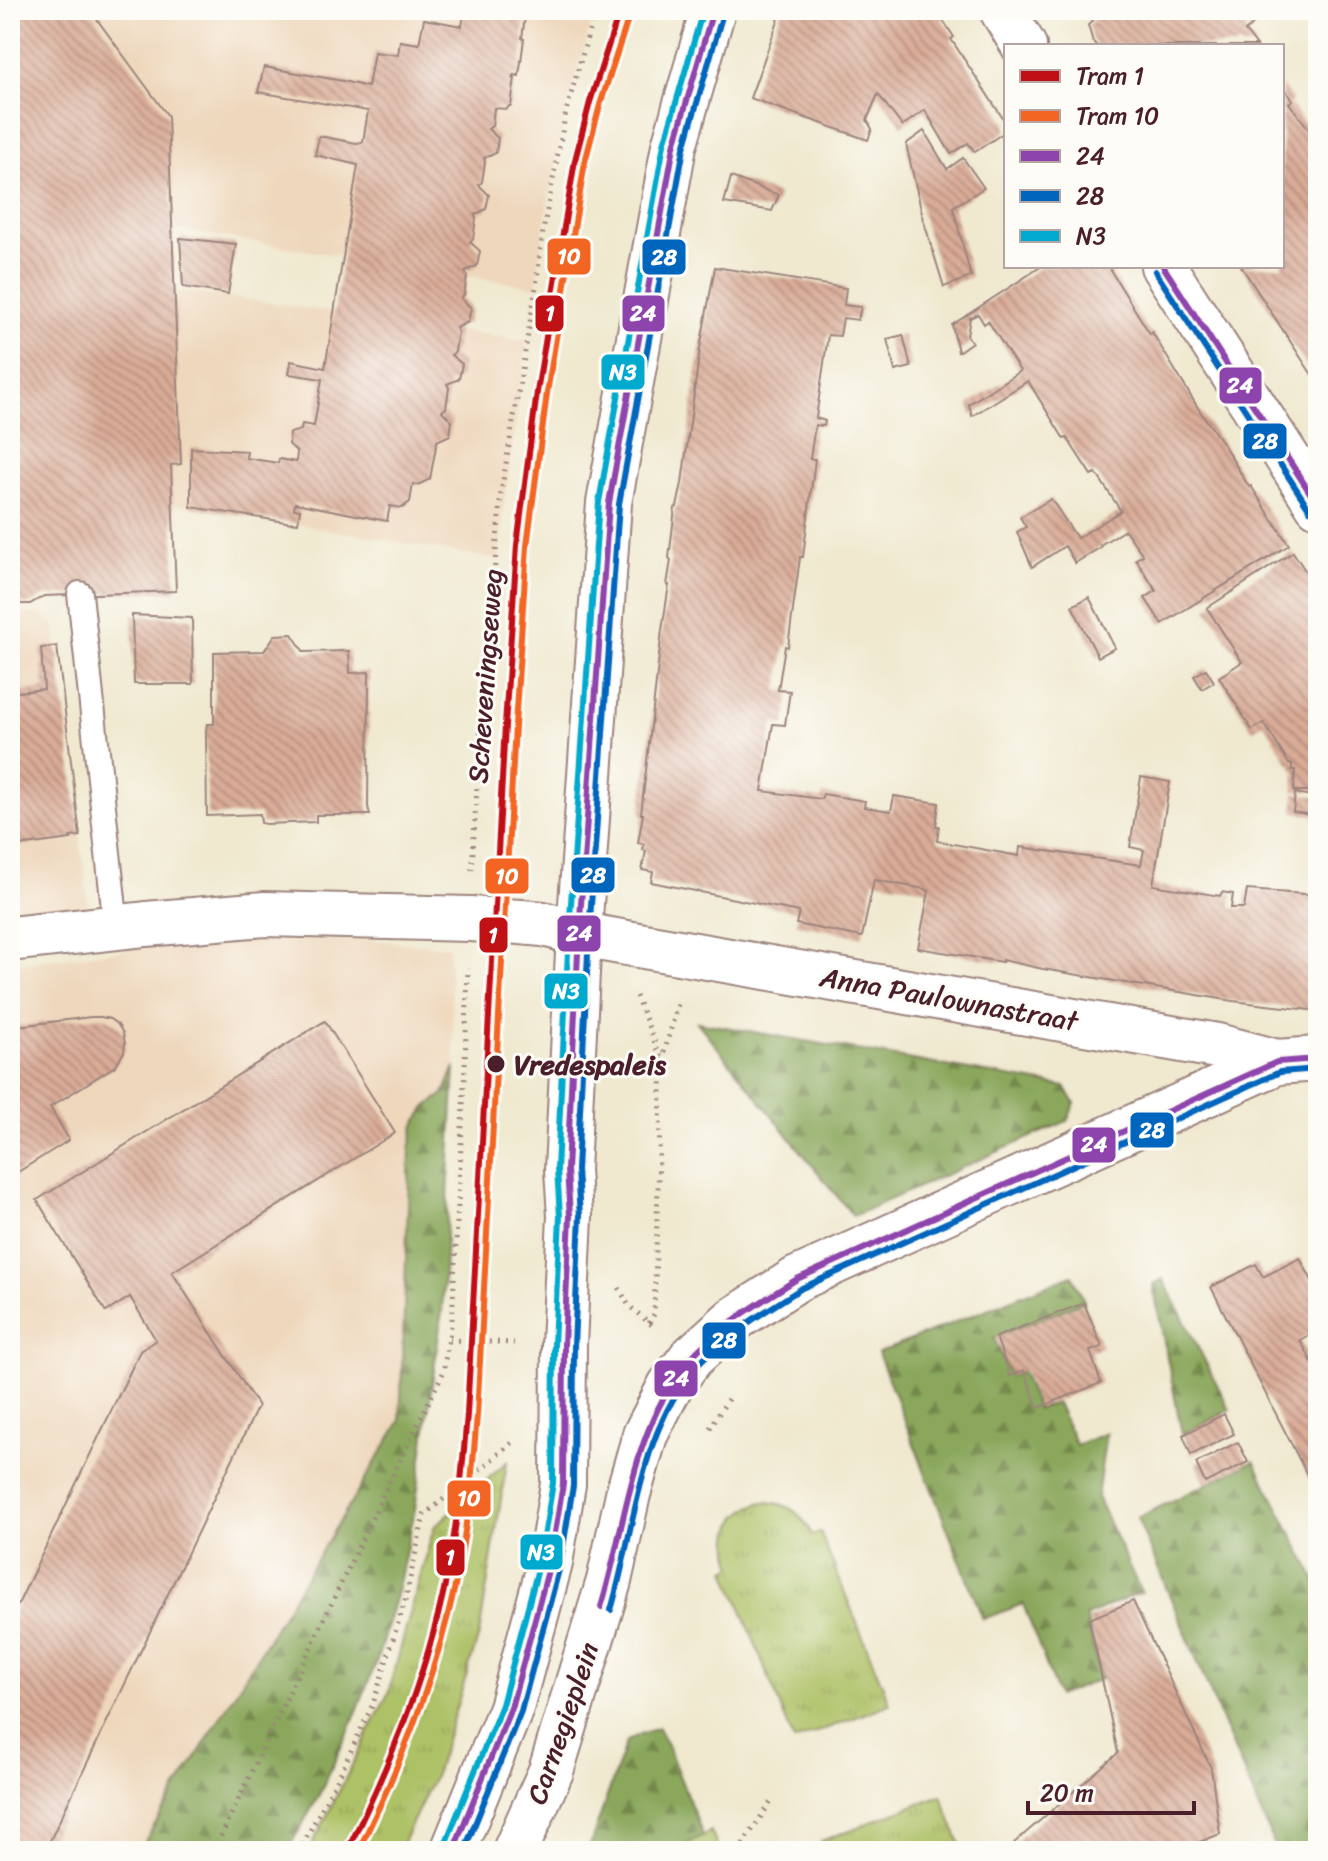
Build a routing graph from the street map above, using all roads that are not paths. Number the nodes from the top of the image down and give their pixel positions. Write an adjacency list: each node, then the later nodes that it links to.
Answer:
1 (713, 10): 8 (street)
2 (1002, 10): 3 (street)
3 (1023, 44)
4 (1164, 268): 5 (street)
5 (1318, 505)
6 (80, 594): 7 (lane)
7 (116, 927): 8 (street, Anna Paulownastraat); 9 (street, Anna Paulownastraat)
8 (579, 933): 10 (street, Anna Paulownastraat); 11 (street, Carnegieplein)
9 (10, 939)
10 (1298, 1061): 12 (street, Carnegieplein)
11 (453, 1851)
12 (515, 1851)

